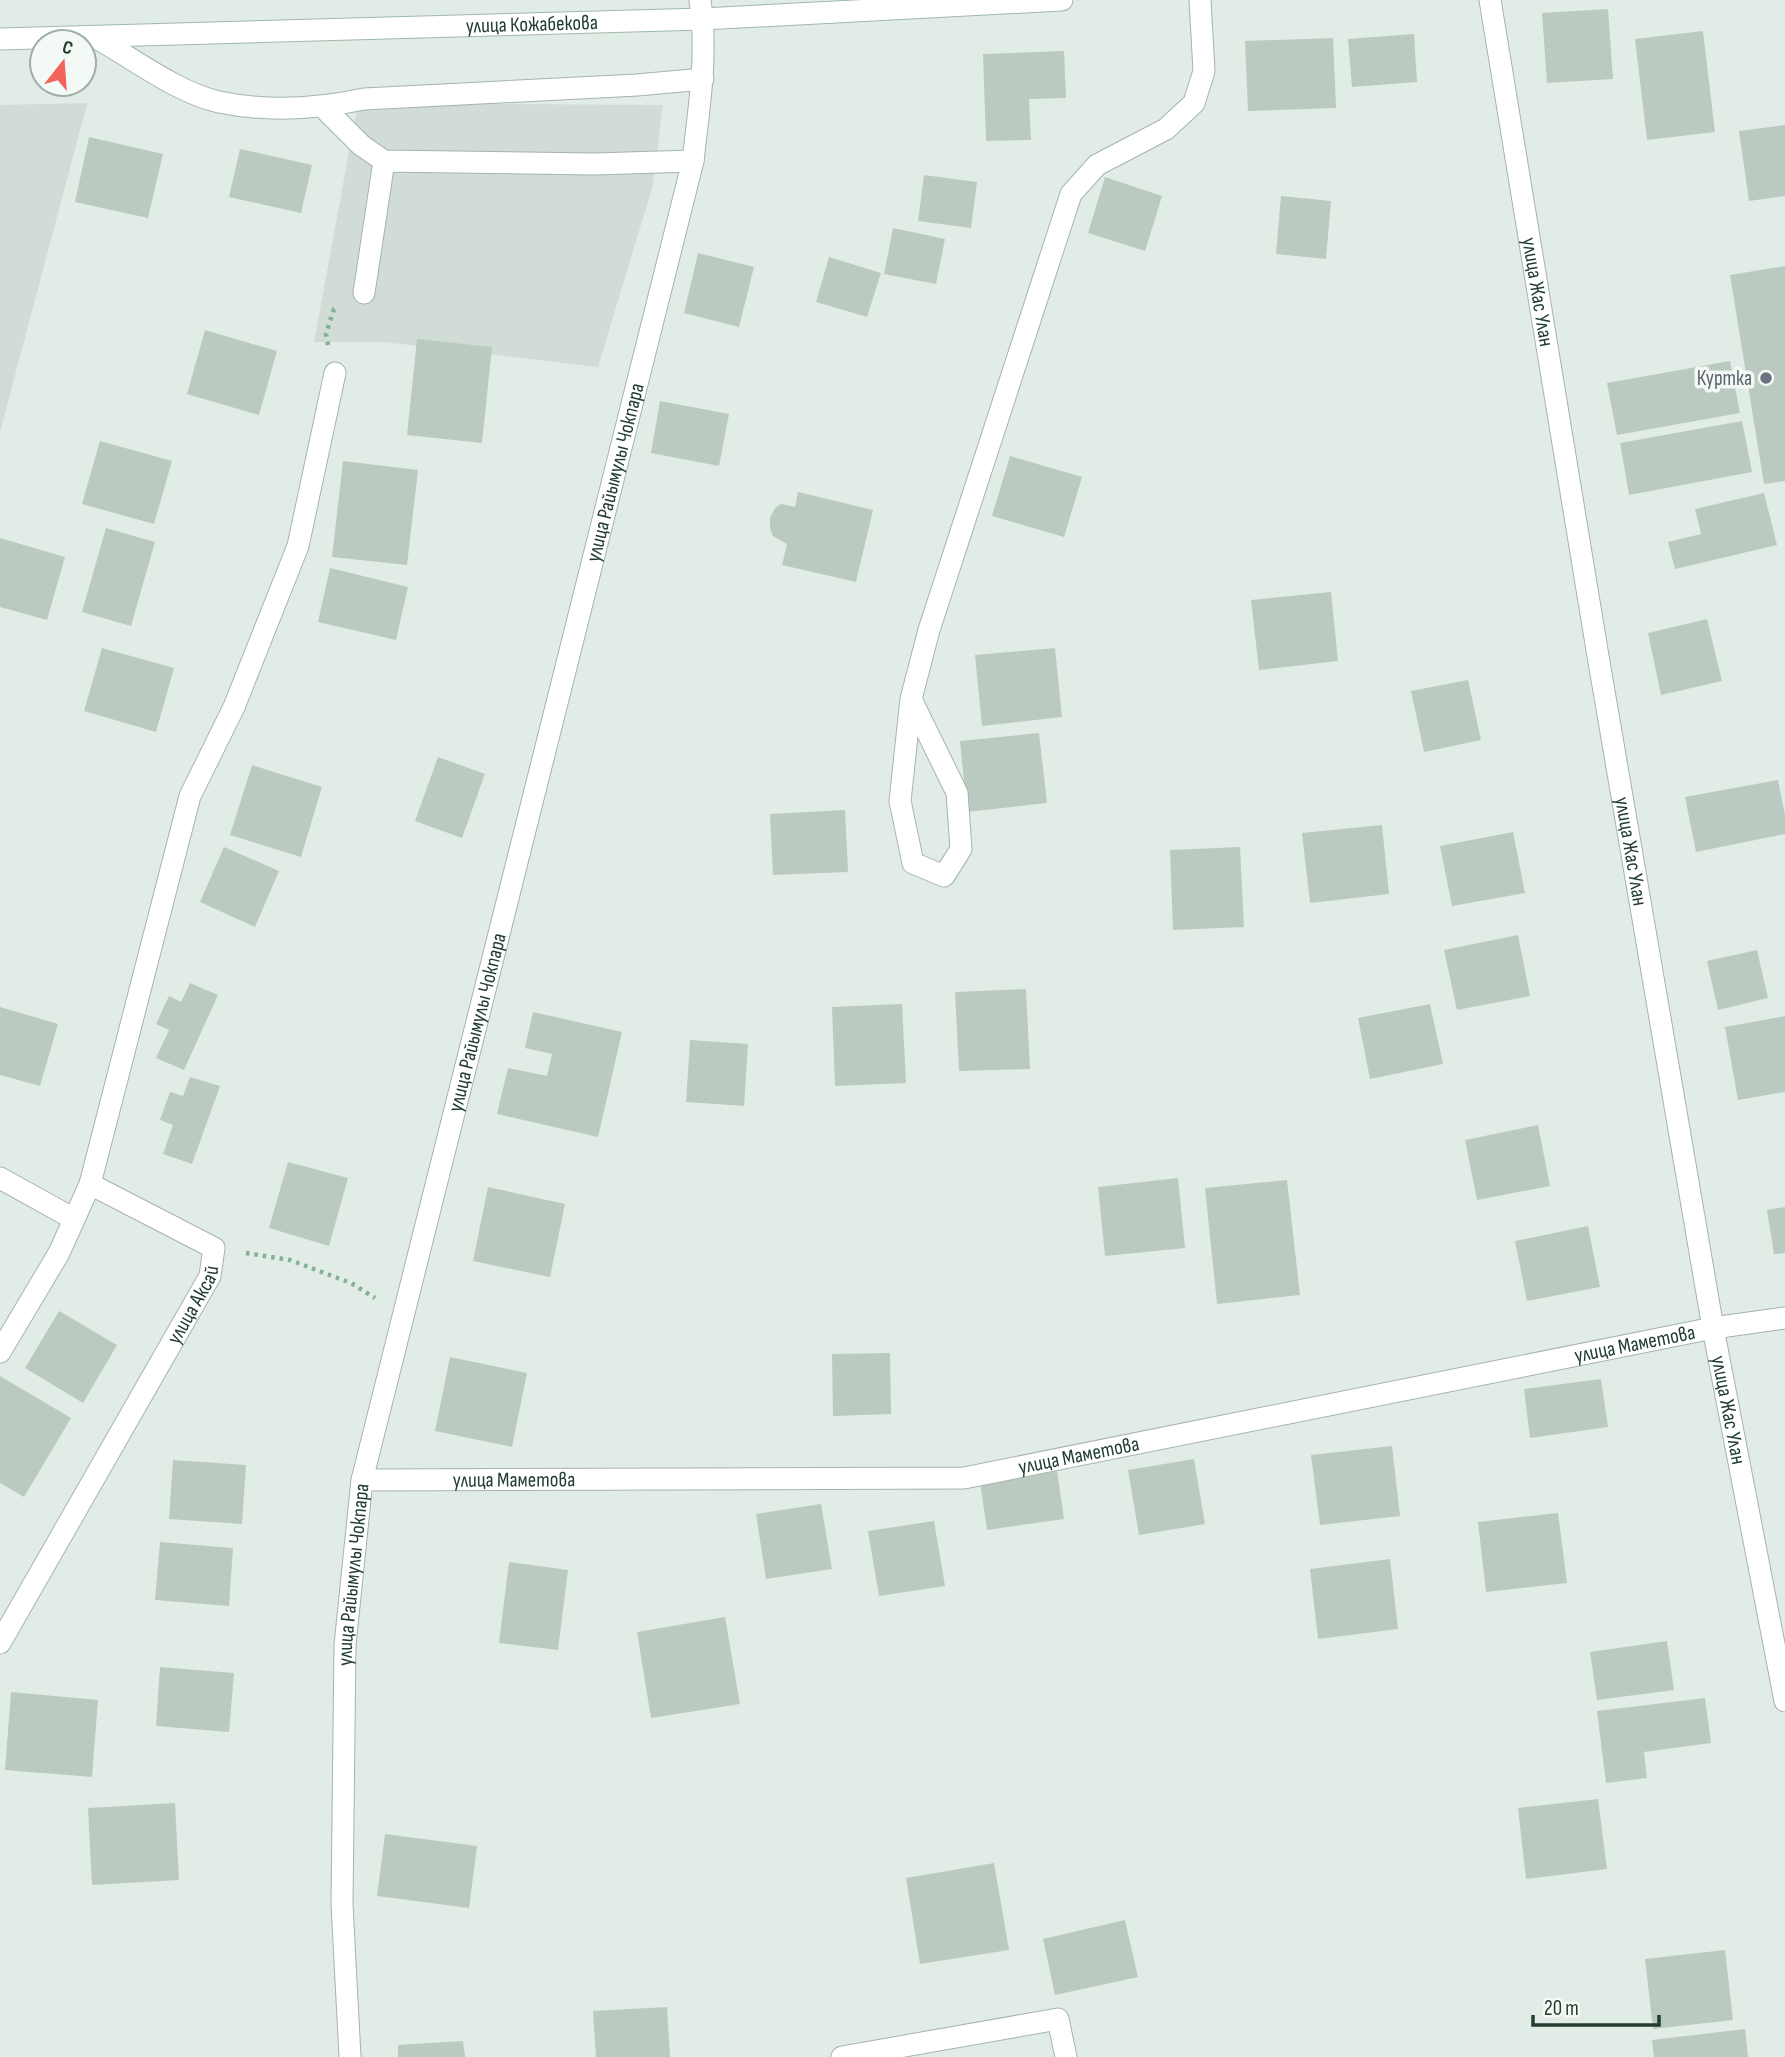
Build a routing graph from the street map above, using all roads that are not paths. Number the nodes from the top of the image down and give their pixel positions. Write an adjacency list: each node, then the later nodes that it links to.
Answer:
1 (1062, 0): 4 (street, улица Кожабекова)
2 (1200, 0): 15 (street)
3 (1490, 0): 20 (street, улица Жас Улан)
4 (702, 10): 5 (street, улица Кожабекова); 9 (street, улица Райымулы Чокпара)
5 (98, 37)
6 (28, 38): 7 (street, улица Кожабекова)
7 (0, 39)
8 (98, 39): 10 (street)
9 (703, 79): 10 (street); 12 (street, улица Райымулы Чокпара)
10 (323, 107): 11 (street)
11 (384, 160): 12 (street); 13 (street)
12 (692, 161): 22 (street, улица Райымулы Чокпара)
13 (364, 293)
14 (335, 373): 17 (street)
15 (911, 699): 15 (street)
16 (0, 1178): 18 (street)
17 (90, 1184): 18 (street); 23 (street, улица Аксай)
18 (74, 1219): 21 (street)
19 (1785, 1318): 20 (street, улица Маметова)
20 (1713, 1328): 22 (street, улица Маметова); 24 (street, улица Жас Улан)
21 (0, 1352)
22 (362, 1480): 25 (street, улица Райымулы Чокпара)
23 (0, 1643)
24 (1785, 1701)
25 (350, 2057)
26 (842, 2057): 27 (street)
27 (1066, 2057)

